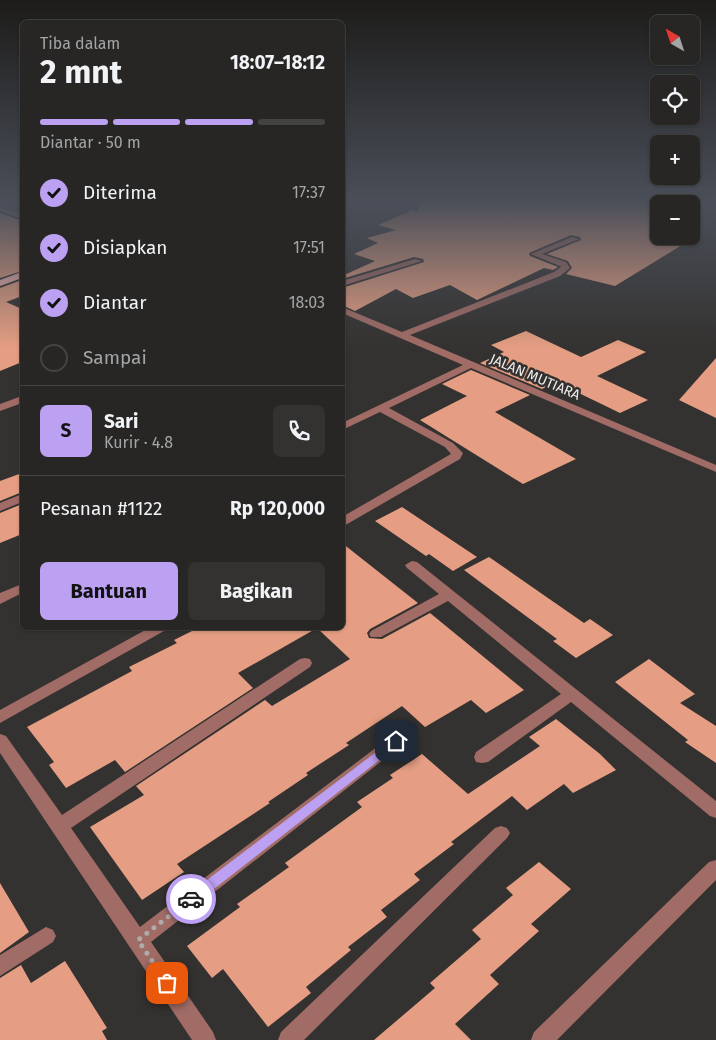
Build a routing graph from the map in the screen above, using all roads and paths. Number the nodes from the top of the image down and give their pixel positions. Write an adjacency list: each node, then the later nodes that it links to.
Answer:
1 (539, 253): 7 (street)
2 (418, 261): 5 (street)
3 (20, 276): 4 (main road)
4 (0, 283)
5 (345, 283)
6 (345, 311): 7 (street, JALAN MUTIARA)
7 (400, 336): 8 (street, JALAN MUTIARA)
8 (472, 364): 11 (street); 13 (street, JALAN MUTIARA)
9 (20, 400): 10 (street)
10 (0, 408)
11 (380, 408): 12 (street); 16 (street)
12 (345, 425)
13 (716, 469)
14 (20, 499): 15 (street)
15 (0, 507)
16 (345, 521)
17 (412, 565): 19 (street)
18 (20, 589): 20 (street)
19 (448, 595): 22 (street); 24 (street)
20 (0, 599)
21 (154, 630): 25 (street)
22 (376, 634)
23 (305, 663): 30 (street)
24 (572, 694): 28 (street); 29 (street)
25 (0, 717)
26 (0, 740): 30 (street)
27 (396, 741): 34 (street)
28 (482, 757)
29 (716, 811)
30 (59, 826): 34 (street)
31 (502, 833): 37 (street)
32 (716, 868): 38 (street)
33 (46, 936): 35 (street)
34 (138, 940): 36 (street)
35 (0, 966)
36 (205, 1040)
37 (288, 1040)
38 (542, 1040)

